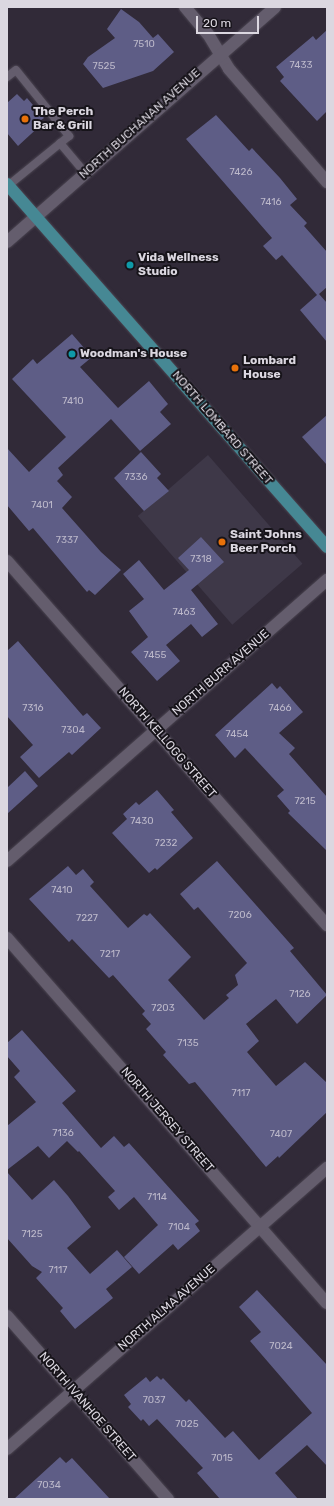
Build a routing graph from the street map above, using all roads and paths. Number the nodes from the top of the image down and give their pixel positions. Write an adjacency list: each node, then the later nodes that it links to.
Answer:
1 (184, 7): 3 (street)
2 (275, 7): 3 (street, NORTH BUCHANAN AVENUE)
3 (220, 53): 6 (street, NORTH BUCHANAN AVENUE); 7 (street)
4 (7, 77): 5 (lane)
5 (60, 143): 6 (lane); 8 (lane)
6 (85, 173): 9 (street, NORTH BUCHANAN AVENUE)
7 (327, 182)
8 (8, 184): 9 (main road, NORTH LOMBARD STREET)
9 (36, 217): 10 (street, NORTH BUCHANAN AVENUE); 11 (main road, NORTH LOMBARD STREET)
10 (7, 242)
11 (327, 547)
12 (7, 561): 14 (street, NORTH KELLOGG STREET)
13 (327, 580): 14 (street, NORTH BURR AVENUE)
14 (156, 731): 15 (street, NORTH BURR AVENUE); 16 (street, NORTH KELLOGG STREET)
15 (7, 861)
16 (327, 925)
17 (7, 938): 19 (street, NORTH JERSEY STREET)
18 (327, 1168): 19 (street, NORTH ALMA AVENUE)
19 (260, 1226): 20 (street, NORTH JERSEY STREET); 22 (street, NORTH ALMA AVENUE)
20 (327, 1303)
21 (7, 1316): 22 (street, NORTH IVANHOE STREET)
22 (73, 1391): 23 (street, NORTH ALMA AVENUE); 24 (street, NORTH IVANHOE STREET)
23 (7, 1449)
24 (168, 1499)

